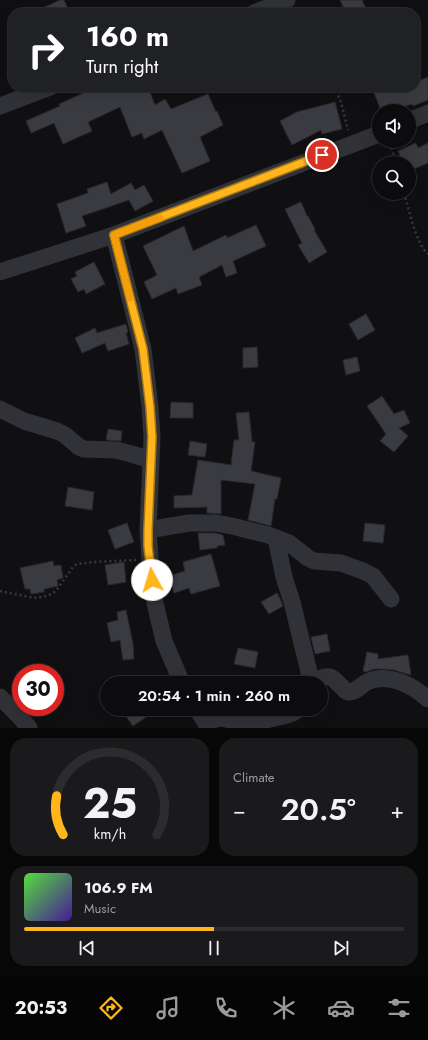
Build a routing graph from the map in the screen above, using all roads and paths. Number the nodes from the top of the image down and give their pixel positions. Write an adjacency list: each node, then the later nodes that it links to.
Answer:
1 (287, 0): 2 (street)
2 (267, 8)
3 (37, 92): 5 (street)
4 (337, 92): 9 (path)
5 (0, 106)
6 (428, 113): 7 (street)
7 (416, 118)
8 (372, 137): 9 (street)
9 (352, 144): 11 (street)
10 (406, 200): 12 (path)
11 (114, 235): 13 (street); 15 (street)
12 (428, 254)
13 (0, 272)
14 (0, 409): 15 (street)
15 (151, 460): 16 (street)
16 (148, 530): 17 (street); 18 (street)
17 (276, 538): 20 (street); 22 (street)
18 (150, 560): 19 (path); 21 (street)
19 (0, 591)
20 (391, 599)
21 (179, 676)
22 (309, 676)
23 (328, 677): 25 (street)
24 (0, 697): 29 (street)
25 (428, 699)
26 (202, 716): 28 (street)
27 (281, 716): 28 (street)
28 (208, 726)
29 (29, 728)

